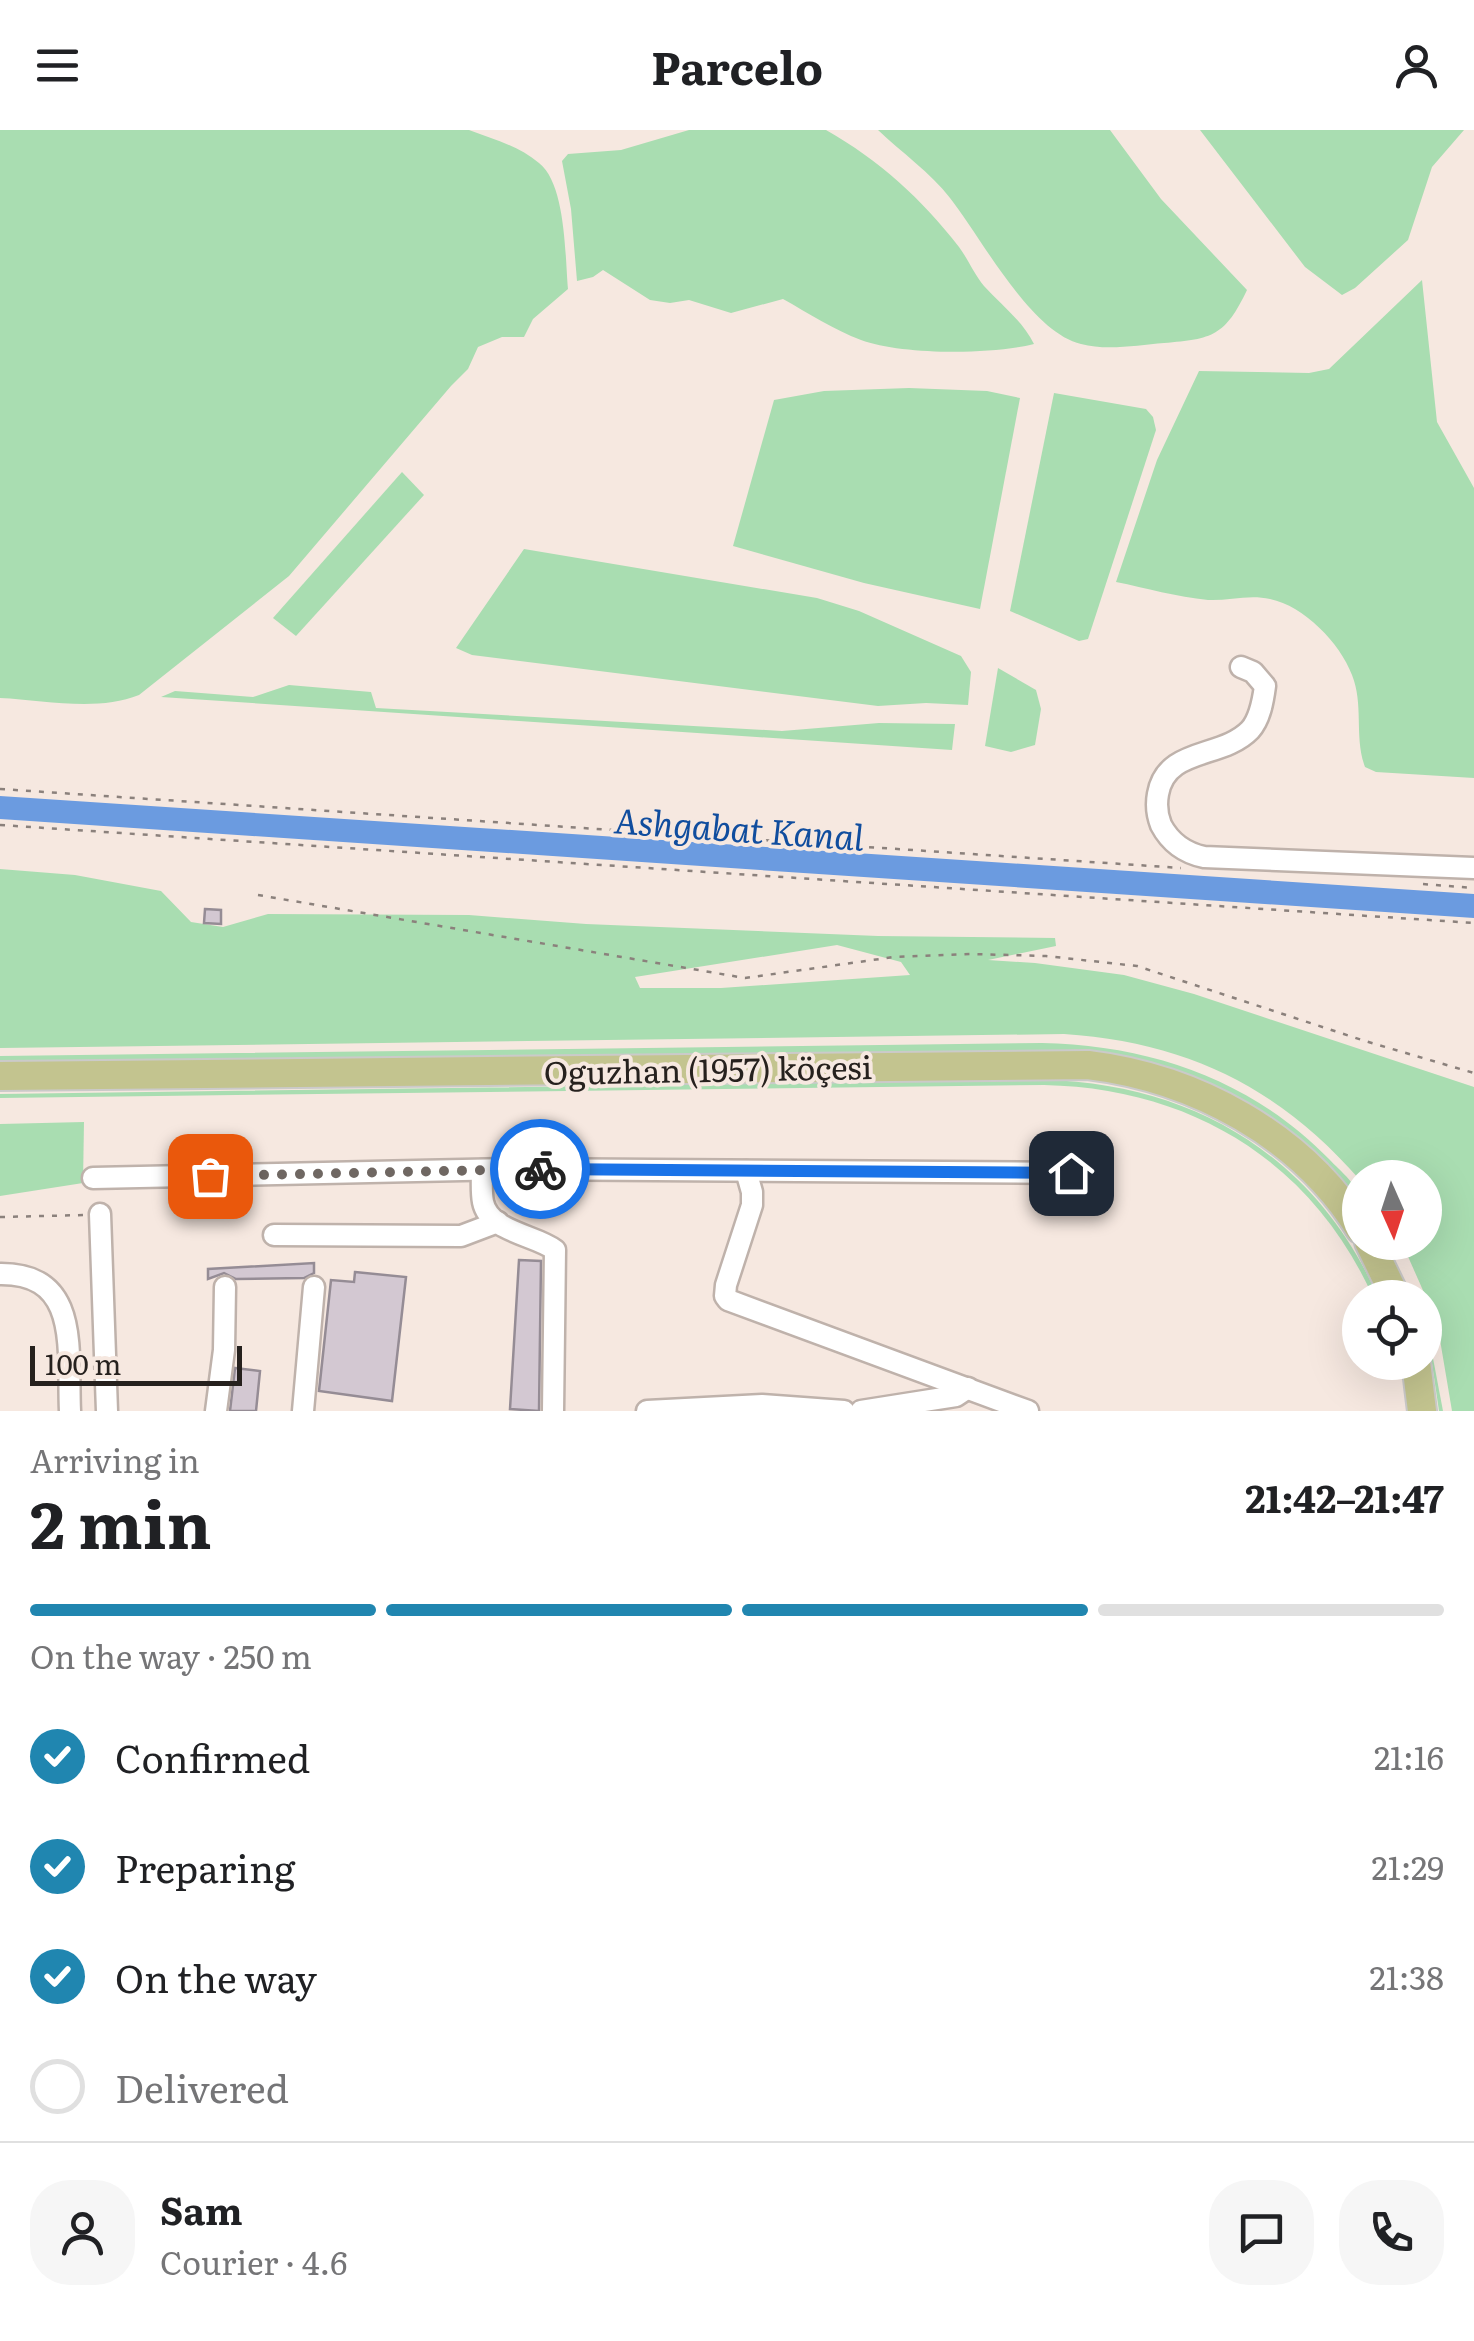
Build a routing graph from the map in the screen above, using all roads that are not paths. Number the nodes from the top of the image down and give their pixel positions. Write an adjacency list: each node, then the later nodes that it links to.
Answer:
1 (1241, 668): 2 (lane)
2 (1474, 868)
3 (0, 1076): 8 (main road, Oguzhan (1957) köçesi)
4 (482, 1170): 5 (lane); 7 (lane); 10 (lane)
5 (746, 1171): 6 (lane); 16 (lane)
6 (1071, 1173)
7 (93, 1178)
8 (1342, 1208)
9 (100, 1214): 18 (lane)
10 (498, 1222): 11 (lane); 21 (lane)
11 (274, 1235)
12 (0, 1274): 17 (lane)
13 (226, 1287): 19 (lane)
14 (314, 1287): 20 (lane)
15 (1418, 1380): 26 (main road)
16 (968, 1388): 24 (lane); 25 (lane)
17 (70, 1411)
18 (107, 1411)
19 (216, 1411)
20 (303, 1411)
21 (553, 1411)
22 (648, 1411): 23 (lane)
23 (844, 1411)
24 (860, 1411)
25 (1028, 1411)
26 (1422, 1411)

